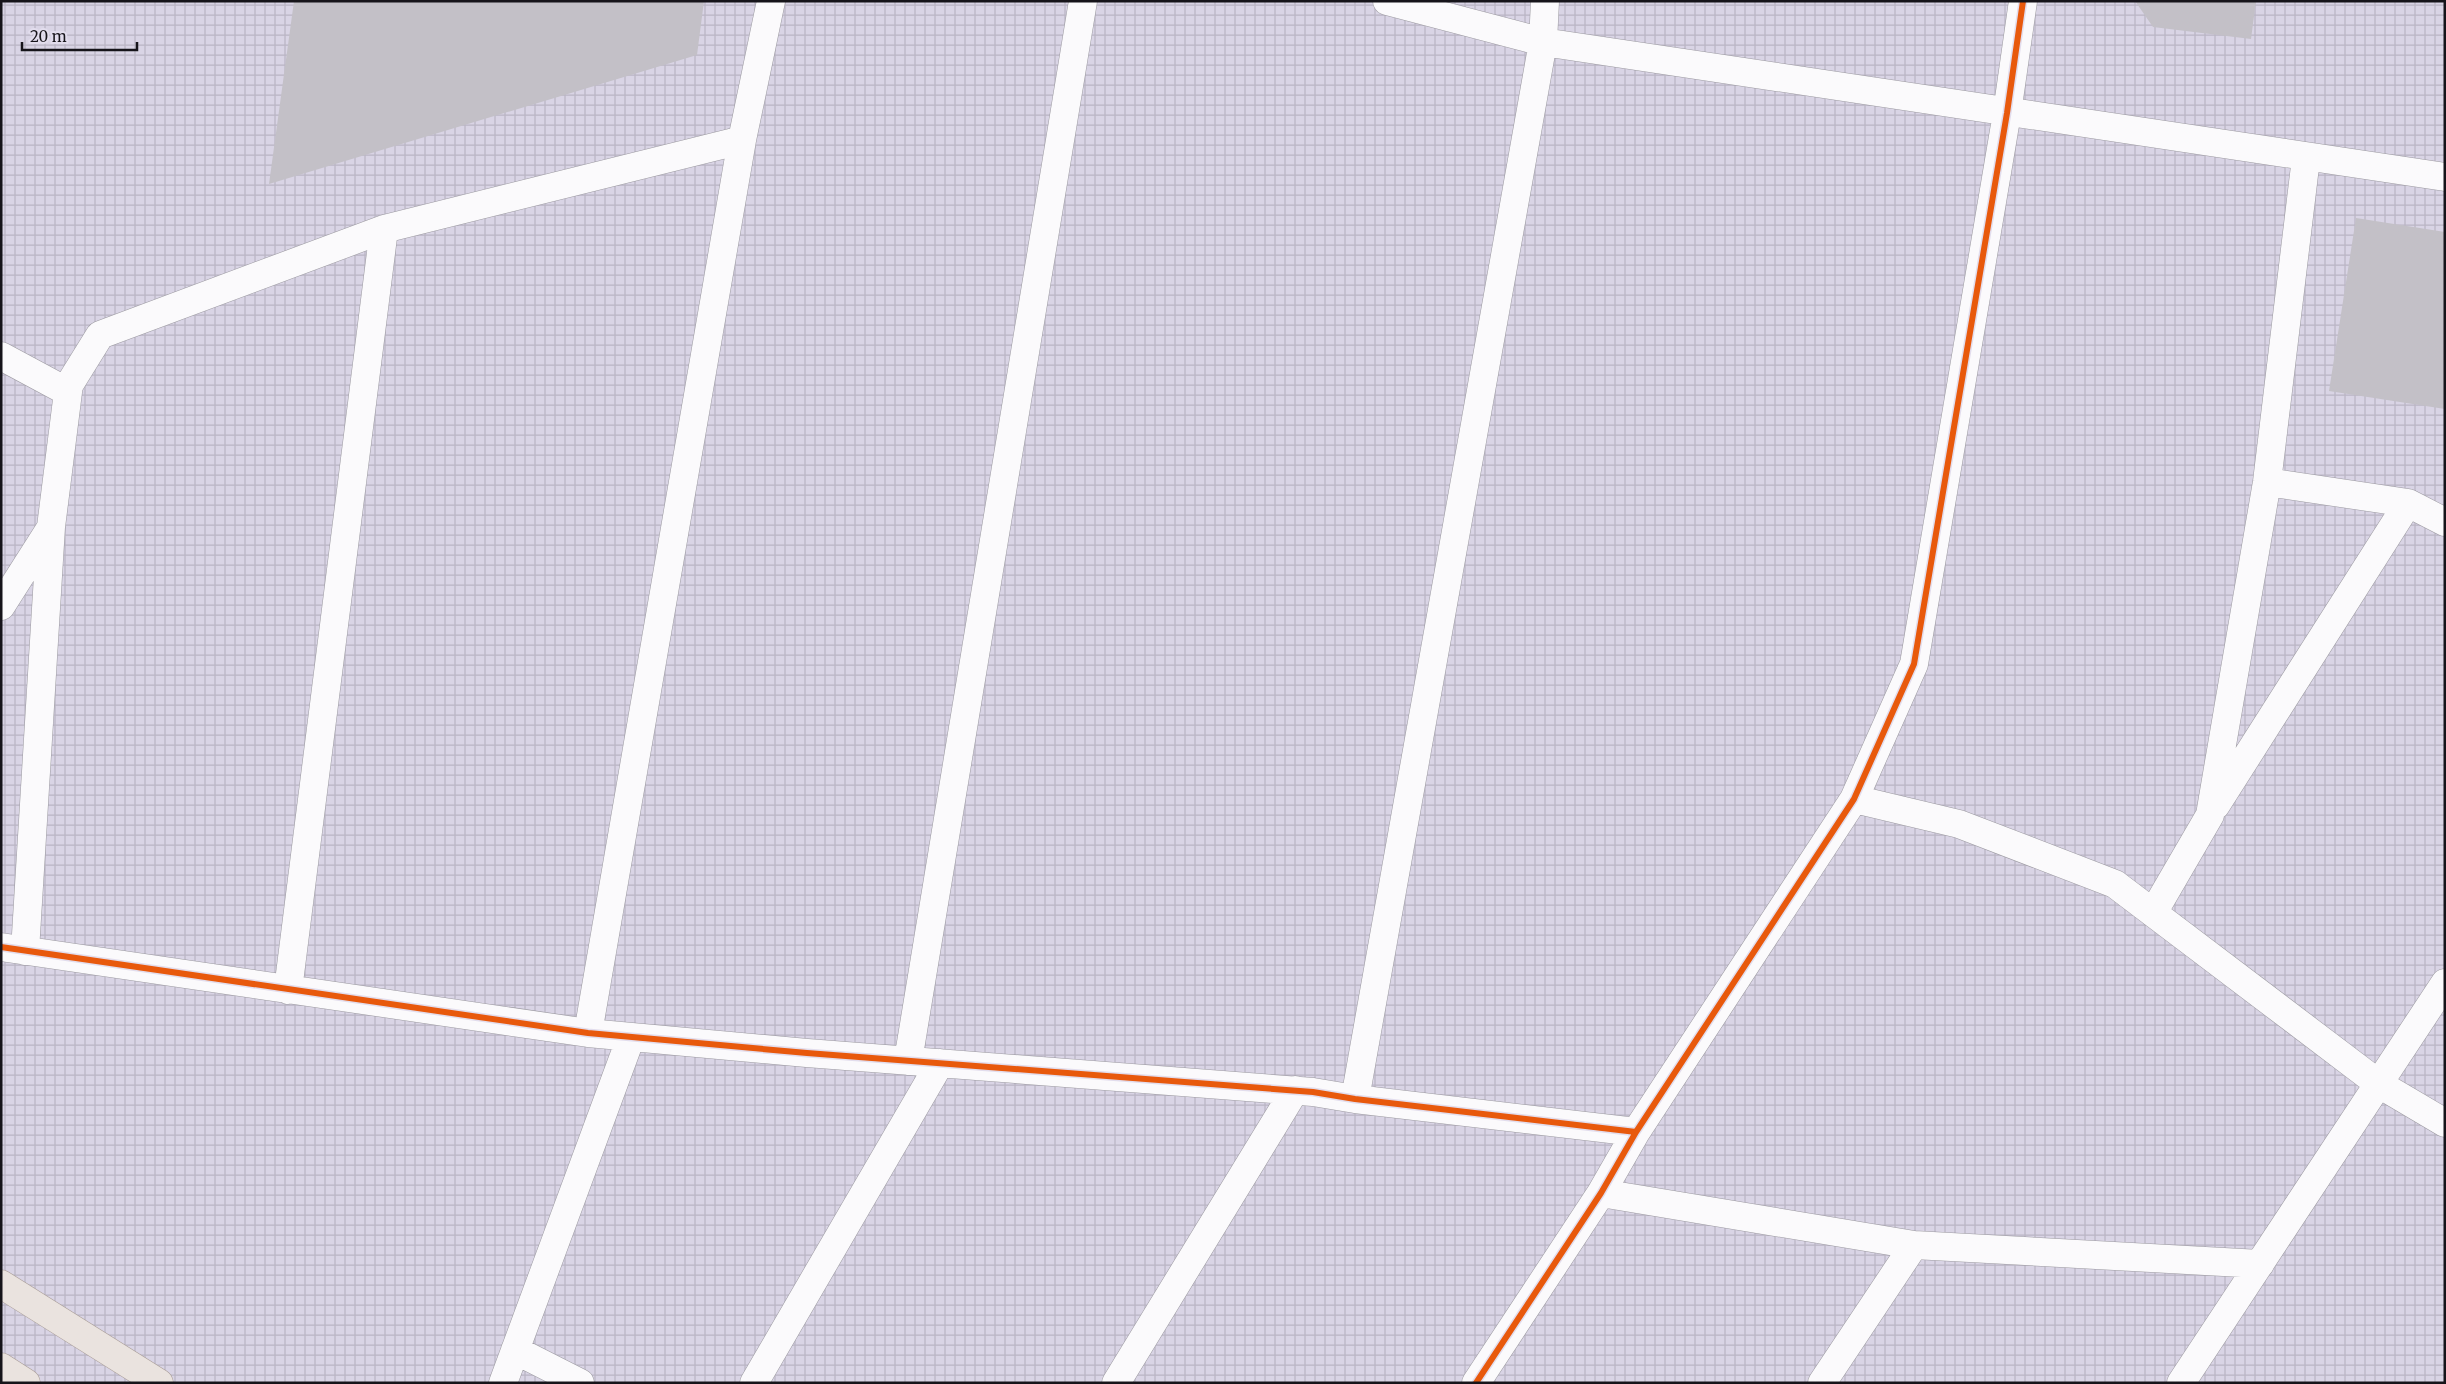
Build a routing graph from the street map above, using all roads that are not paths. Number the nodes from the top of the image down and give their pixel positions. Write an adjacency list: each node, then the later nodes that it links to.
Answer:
1 (771, 1): 8 (street)
2 (1083, 1): 27 (street)
3 (1387, 1): 6 (street)
4 (1545, 1): 6 (street)
5 (2023, 1): 7 (street)
6 (1543, 42): 7 (street); 31 (street)
7 (2008, 113): 9 (street); 19 (street)
8 (742, 140): 11 (street); 25 (street)
9 (2306, 158): 10 (street); 14 (street)
10 (2445, 178)
11 (384, 229): 13 (street); 24 (street)
12 (1, 356): 13 (street)
13 (68, 392): 17 (street)
14 (2267, 482): 15 (street); 20 (street)
15 (2408, 503): 16 (street); 20 (street)
16 (2445, 522)
17 (51, 528): 18 (street); 22 (street)
18 (1, 606)
19 (1854, 799): 21 (street); 33 (street)
20 (2210, 815): 21 (street)
21 (2153, 913): 29 (street)
22 (13, 949): 24 (street)
23 (2445, 983): 29 (street)
24 (288, 990): 25 (street)
25 (588, 1033): 26 (street)
26 (631, 1037): 27 (street); 38 (street)
27 (908, 1061): 28 (street)
28 (940, 1063): 30 (street); 44 (street)
29 (2379, 1084): 32 (street); 36 (street)
30 (1295, 1090): 31 (street); 45 (street)
31 (1354, 1099): 33 (street)
32 (2445, 1124)
33 (1636, 1132): 34 (street)
34 (1602, 1193): 35 (street); 46 (street)
35 (1914, 1245): 36 (street); 47 (street)
36 (2260, 1264): 48 (street)
37 (1, 1284): 41 (main road)
38 (515, 1350): 42 (street); 43 (street)
39 (1, 1367): 40 (main road)
40 (26, 1383)
41 (159, 1383)
42 (503, 1383)
43 (580, 1383)
44 (754, 1383)
45 (1116, 1383)
46 (1476, 1383)
47 (1822, 1383)
48 (2181, 1383)

